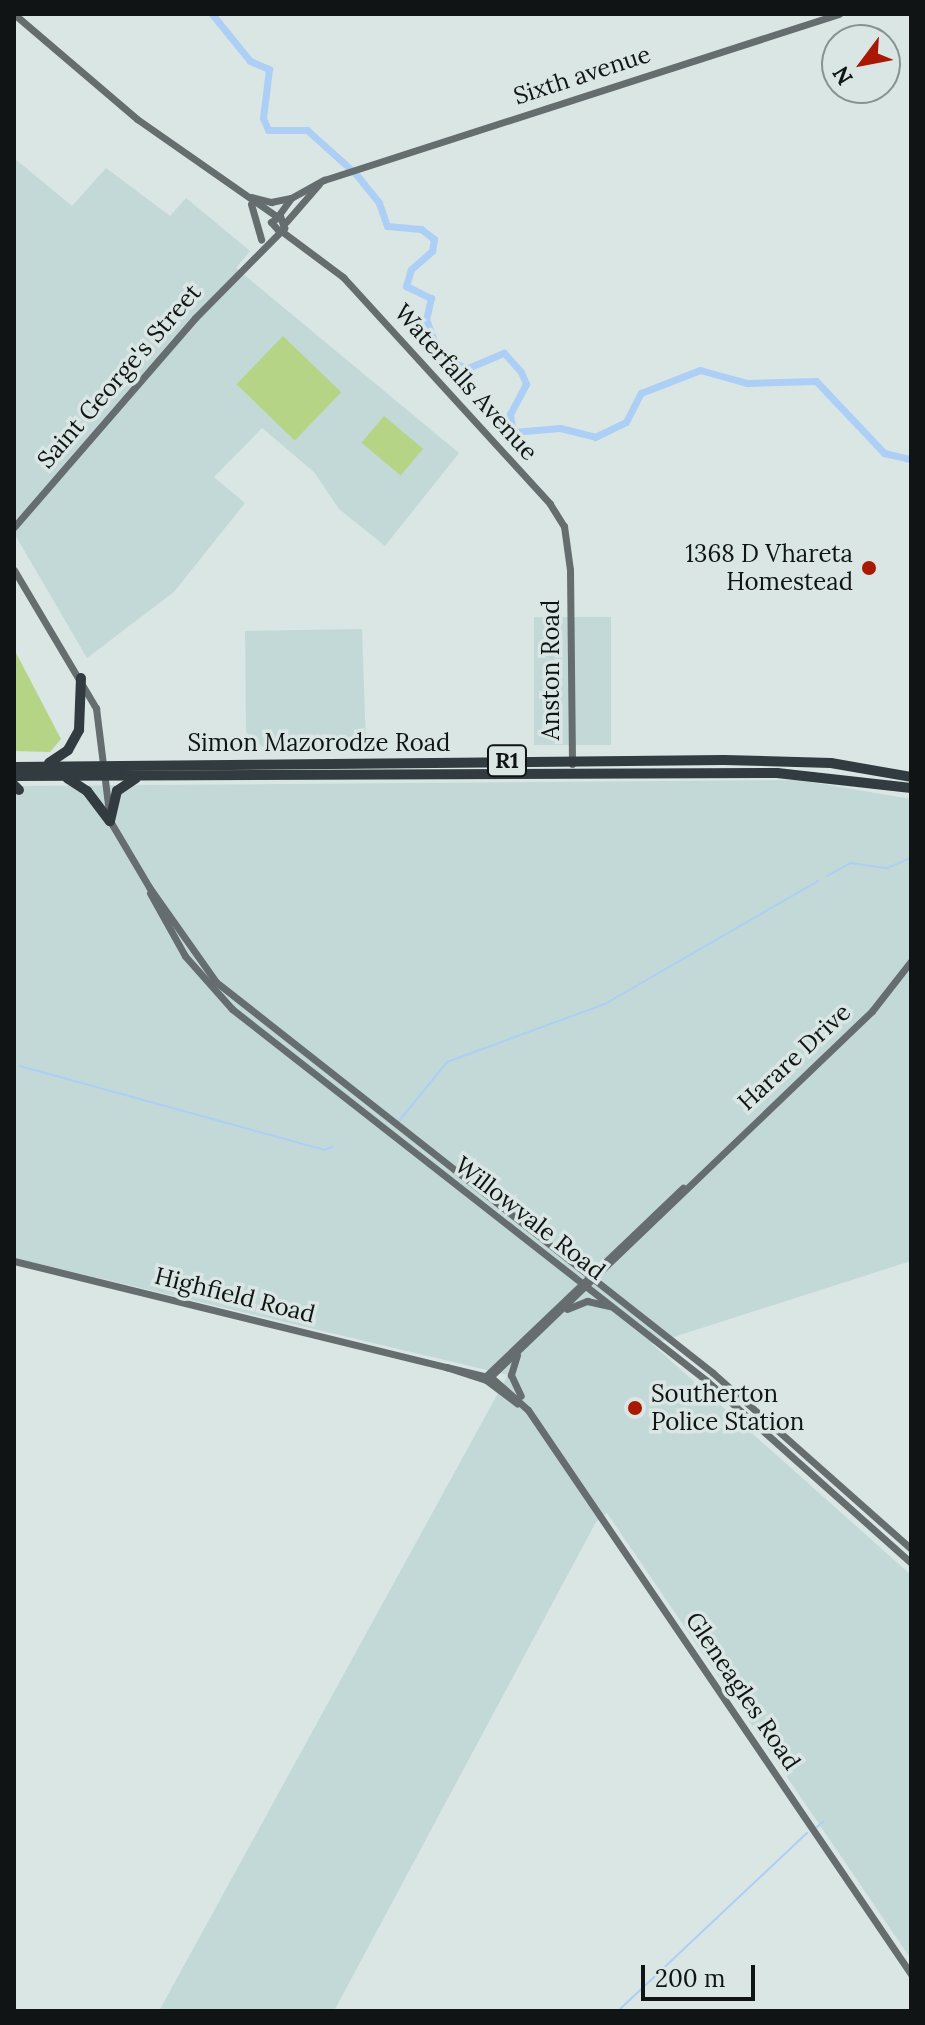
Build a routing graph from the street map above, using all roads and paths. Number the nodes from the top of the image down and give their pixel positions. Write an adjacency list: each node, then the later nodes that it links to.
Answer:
1 (14, 14): 6 (main road)
2 (826, 14): 4 (main road)
3 (839, 14): 4 (main road)
4 (816, 19): 5 (main road, Sixth avenue)
5 (324, 180): 7 (main road, Sixth avenue); 9 (main road, Saint George's Street)
6 (245, 195): 7 (main road); 8 (main road); 10 (main road)
7 (291, 198): 8 (main road, Saint George's Street)
8 (274, 219): 9 (main road); 9 (main road); 10 (main road, Saint George's Street)
9 (283, 227): 11 (main road, Saint George's Street); 14 (main road, Waterfalls Avenue)
10 (261, 240): 11 (main road, Saint George's Street)
11 (256, 252): 12 (main road, Saint George's Street)
12 (14, 527)
13 (14, 570): 15 (main road)
14 (570, 570): 16 (main road, Anston Road)
15 (81, 678): 17 (highway); 18 (main road)
16 (572, 765): 18 (highway, Simon Mazorodze Road / R1); 20 (highway, Simon Mazorodze Road / R1); 21 (highway, Simon Mazorodze Road / R1); 23 (highway, Simon Mazorodze Road / R1)
17 (43, 766): 18 (highway, Simon Mazorodze Road / R1); 22 (highway, Simon Mazorodze Road / R1)
18 (102, 770): 19 (highway, Simon Mazorodze Road / R1); 20 (highway, Simon Mazorodze Road / R1); 24 (main road, Willowvale Road)
19 (60, 775): 22 (highway, Simon Mazorodze Road / R1); 24 (highway)
20 (137, 777): 24 (highway)
21 (911, 777)
22 (16, 778)
23 (911, 788)
24 (110, 821): 25 (main road, Willowvale Road)
25 (149, 887): 29 (main road, Willowvale Road); 30 (main road, Willowvale Road)
26 (911, 961): 28 (main road, Harare Drive)
27 (14, 1261): 38 (main road, Highfield Road)
28 (604, 1265): 29 (main road); 31 (main road, Harare Drive); 32 (main road)
29 (576, 1266): 31 (main road, Willowvale Road)
30 (566, 1269): 31 (main road, Willowvale Road); 33 (main road)
31 (589, 1281): 32 (main road, Willowvale Road); 33 (main road, Harare Drive); 34 (main road, Willowvale Road); 35 (main road, Harare Drive)
32 (607, 1289): 43 (main road, Willowvale Road)
33 (568, 1298): 37 (main road, Harare Drive)
34 (615, 1308): 35 (main road); 44 (main road, Willowvale Road)
35 (558, 1314): 36 (main road, Harare Drive)
36 (517, 1353): 40 (main road, Harare Drive); 41 (main road)
37 (506, 1358): 39 (main road); 40 (main road, Harare Drive)
38 (446, 1367): 39 (main road, Highfield Road); 40 (main road, Highfield Road)
39 (468, 1368): 40 (main road, Highfield Road)
40 (488, 1378): 41 (main road, Gleneagles Road); 42 (main road, Gleneagles Road)
41 (528, 1410): 42 (main road, Gleneagles Road)
42 (542, 1431): 45 (main road, Gleneagles Road)
43 (911, 1549)
44 (911, 1563)
45 (911, 1974)

